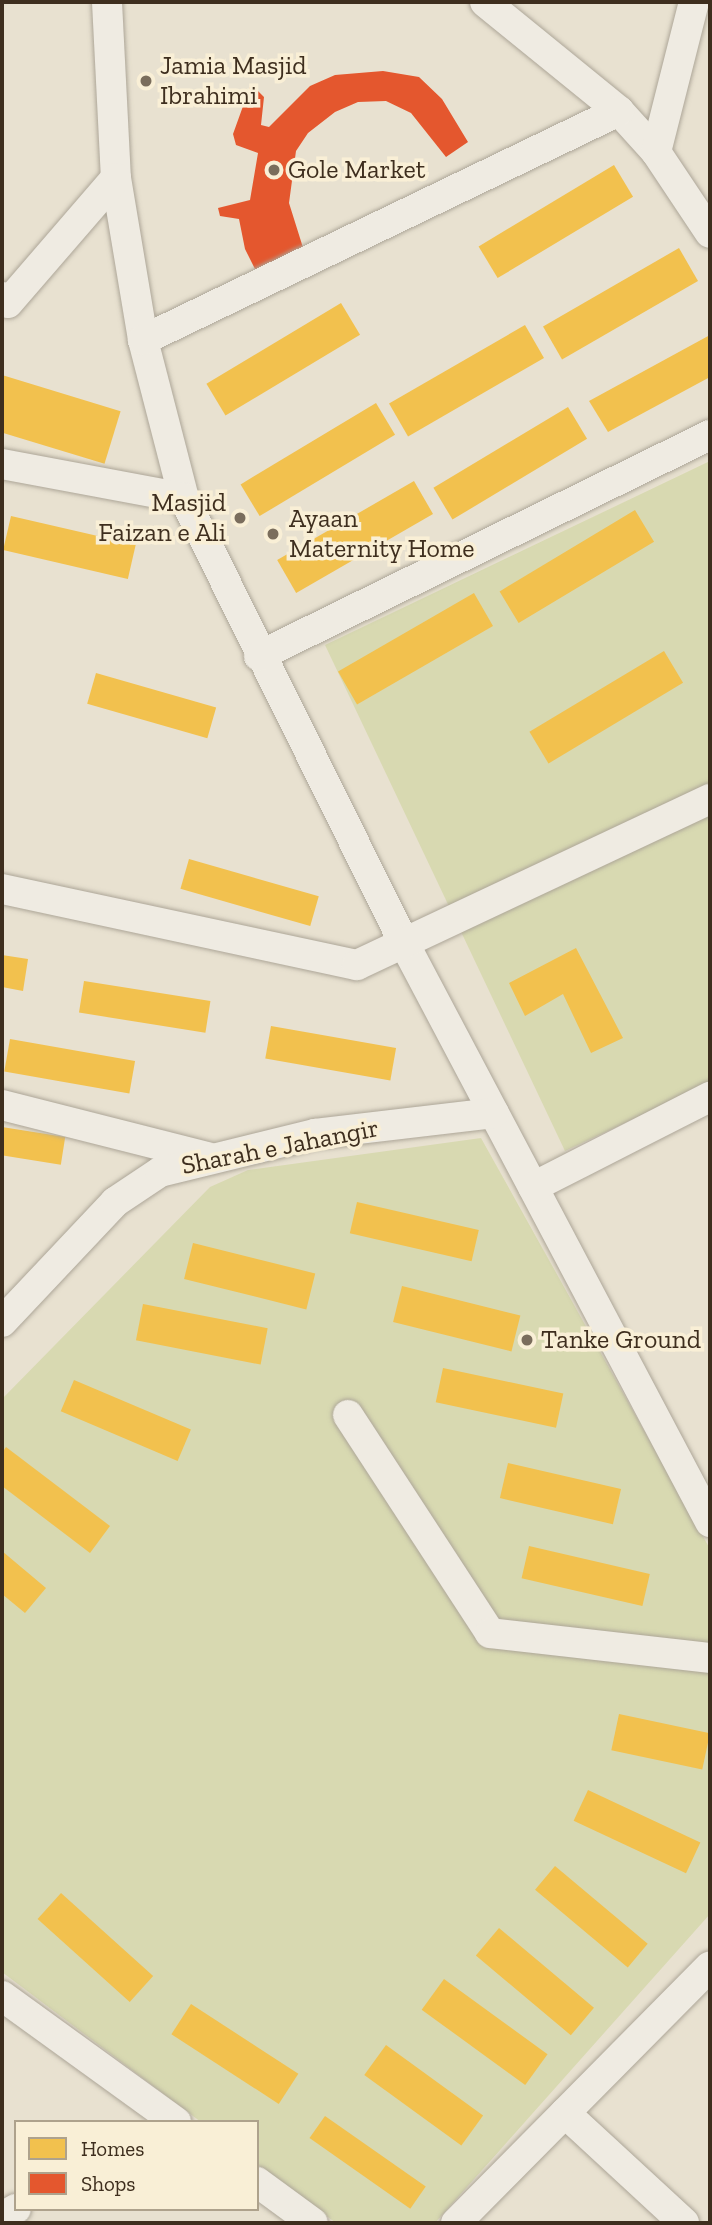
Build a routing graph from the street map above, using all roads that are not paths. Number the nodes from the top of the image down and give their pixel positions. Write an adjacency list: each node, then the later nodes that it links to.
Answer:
1 (107, 2): 6 (street)
2 (485, 2): 4 (street)
3 (694, 2): 5 (street)
4 (619, 111): 5 (street); 9 (street)
5 (656, 152): 7 (street)
6 (116, 178): 8 (street); 9 (street)
7 (710, 233)
8 (4, 303)
9 (143, 340): 12 (street)
10 (710, 435): 13 (street)
11 (2, 464): 12 (street)
12 (184, 498): 13 (street)
13 (259, 656): 16 (street)
14 (710, 799): 16 (street)
15 (2, 889): 16 (street)
16 (404, 943): 19 (street)
17 (710, 1097): 21 (street)
18 (2, 1105): 20 (street)
19 (494, 1113): 20 (street, Sharah e Jahangir); 21 (street)
20 (209, 1157): 22 (street, Sharah e Jahangir)
21 (533, 1187): 24 (street)
22 (2, 1322)
23 (348, 1415): 25 (street)
24 (710, 1522)
25 (710, 1658)
26 (710, 1966): 28 (street)
27 (2, 1996): 29 (street)
28 (565, 2113): 32 (street); 33 (street)
29 (172, 2120)
30 (259, 2184): 31 (street)
31 (305, 2221)
32 (456, 2223)
33 (684, 2223)

